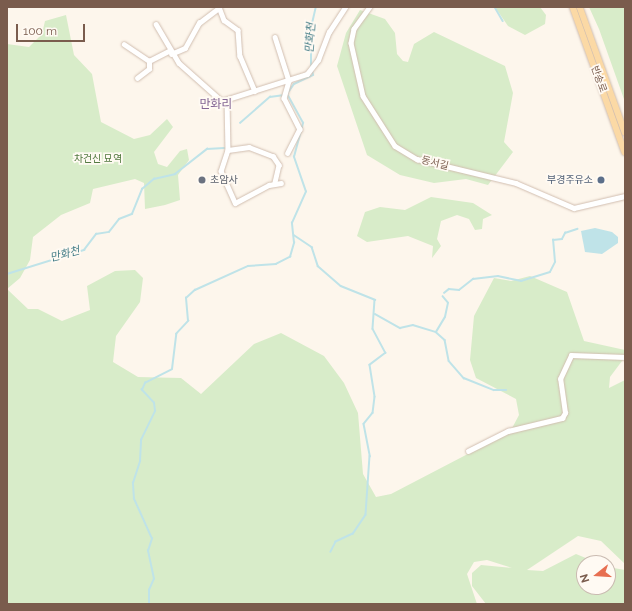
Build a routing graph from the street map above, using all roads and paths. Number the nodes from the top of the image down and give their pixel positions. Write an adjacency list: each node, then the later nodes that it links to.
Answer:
1 (345, 7): 12 (street)
2 (370, 7): 21 (street, 동서길)
3 (573, 7): 17 (main road, 반송로)
4 (580, 7): 15 (main road, 반송로)
5 (219, 8): 9 (street); 13 (street)
6 (156, 24): 9 (street)
7 (275, 37): 12 (street)
8 (124, 44): 10 (street)
9 (170, 52): 10 (street); 14 (street)
10 (149, 61): 11 (street)
11 (137, 78)
12 (289, 81): 13 (street); 18 (street)
13 (255, 91): 14 (street)
14 (227, 100): 16 (street)
15 (625, 132)
16 (228, 150): 19 (street); 19 (street)
17 (625, 152)
18 (288, 153)
19 (275, 183): 20 (street)
20 (281, 183)
21 (625, 196)
22 (625, 357): 23 (street)
23 (468, 451)

